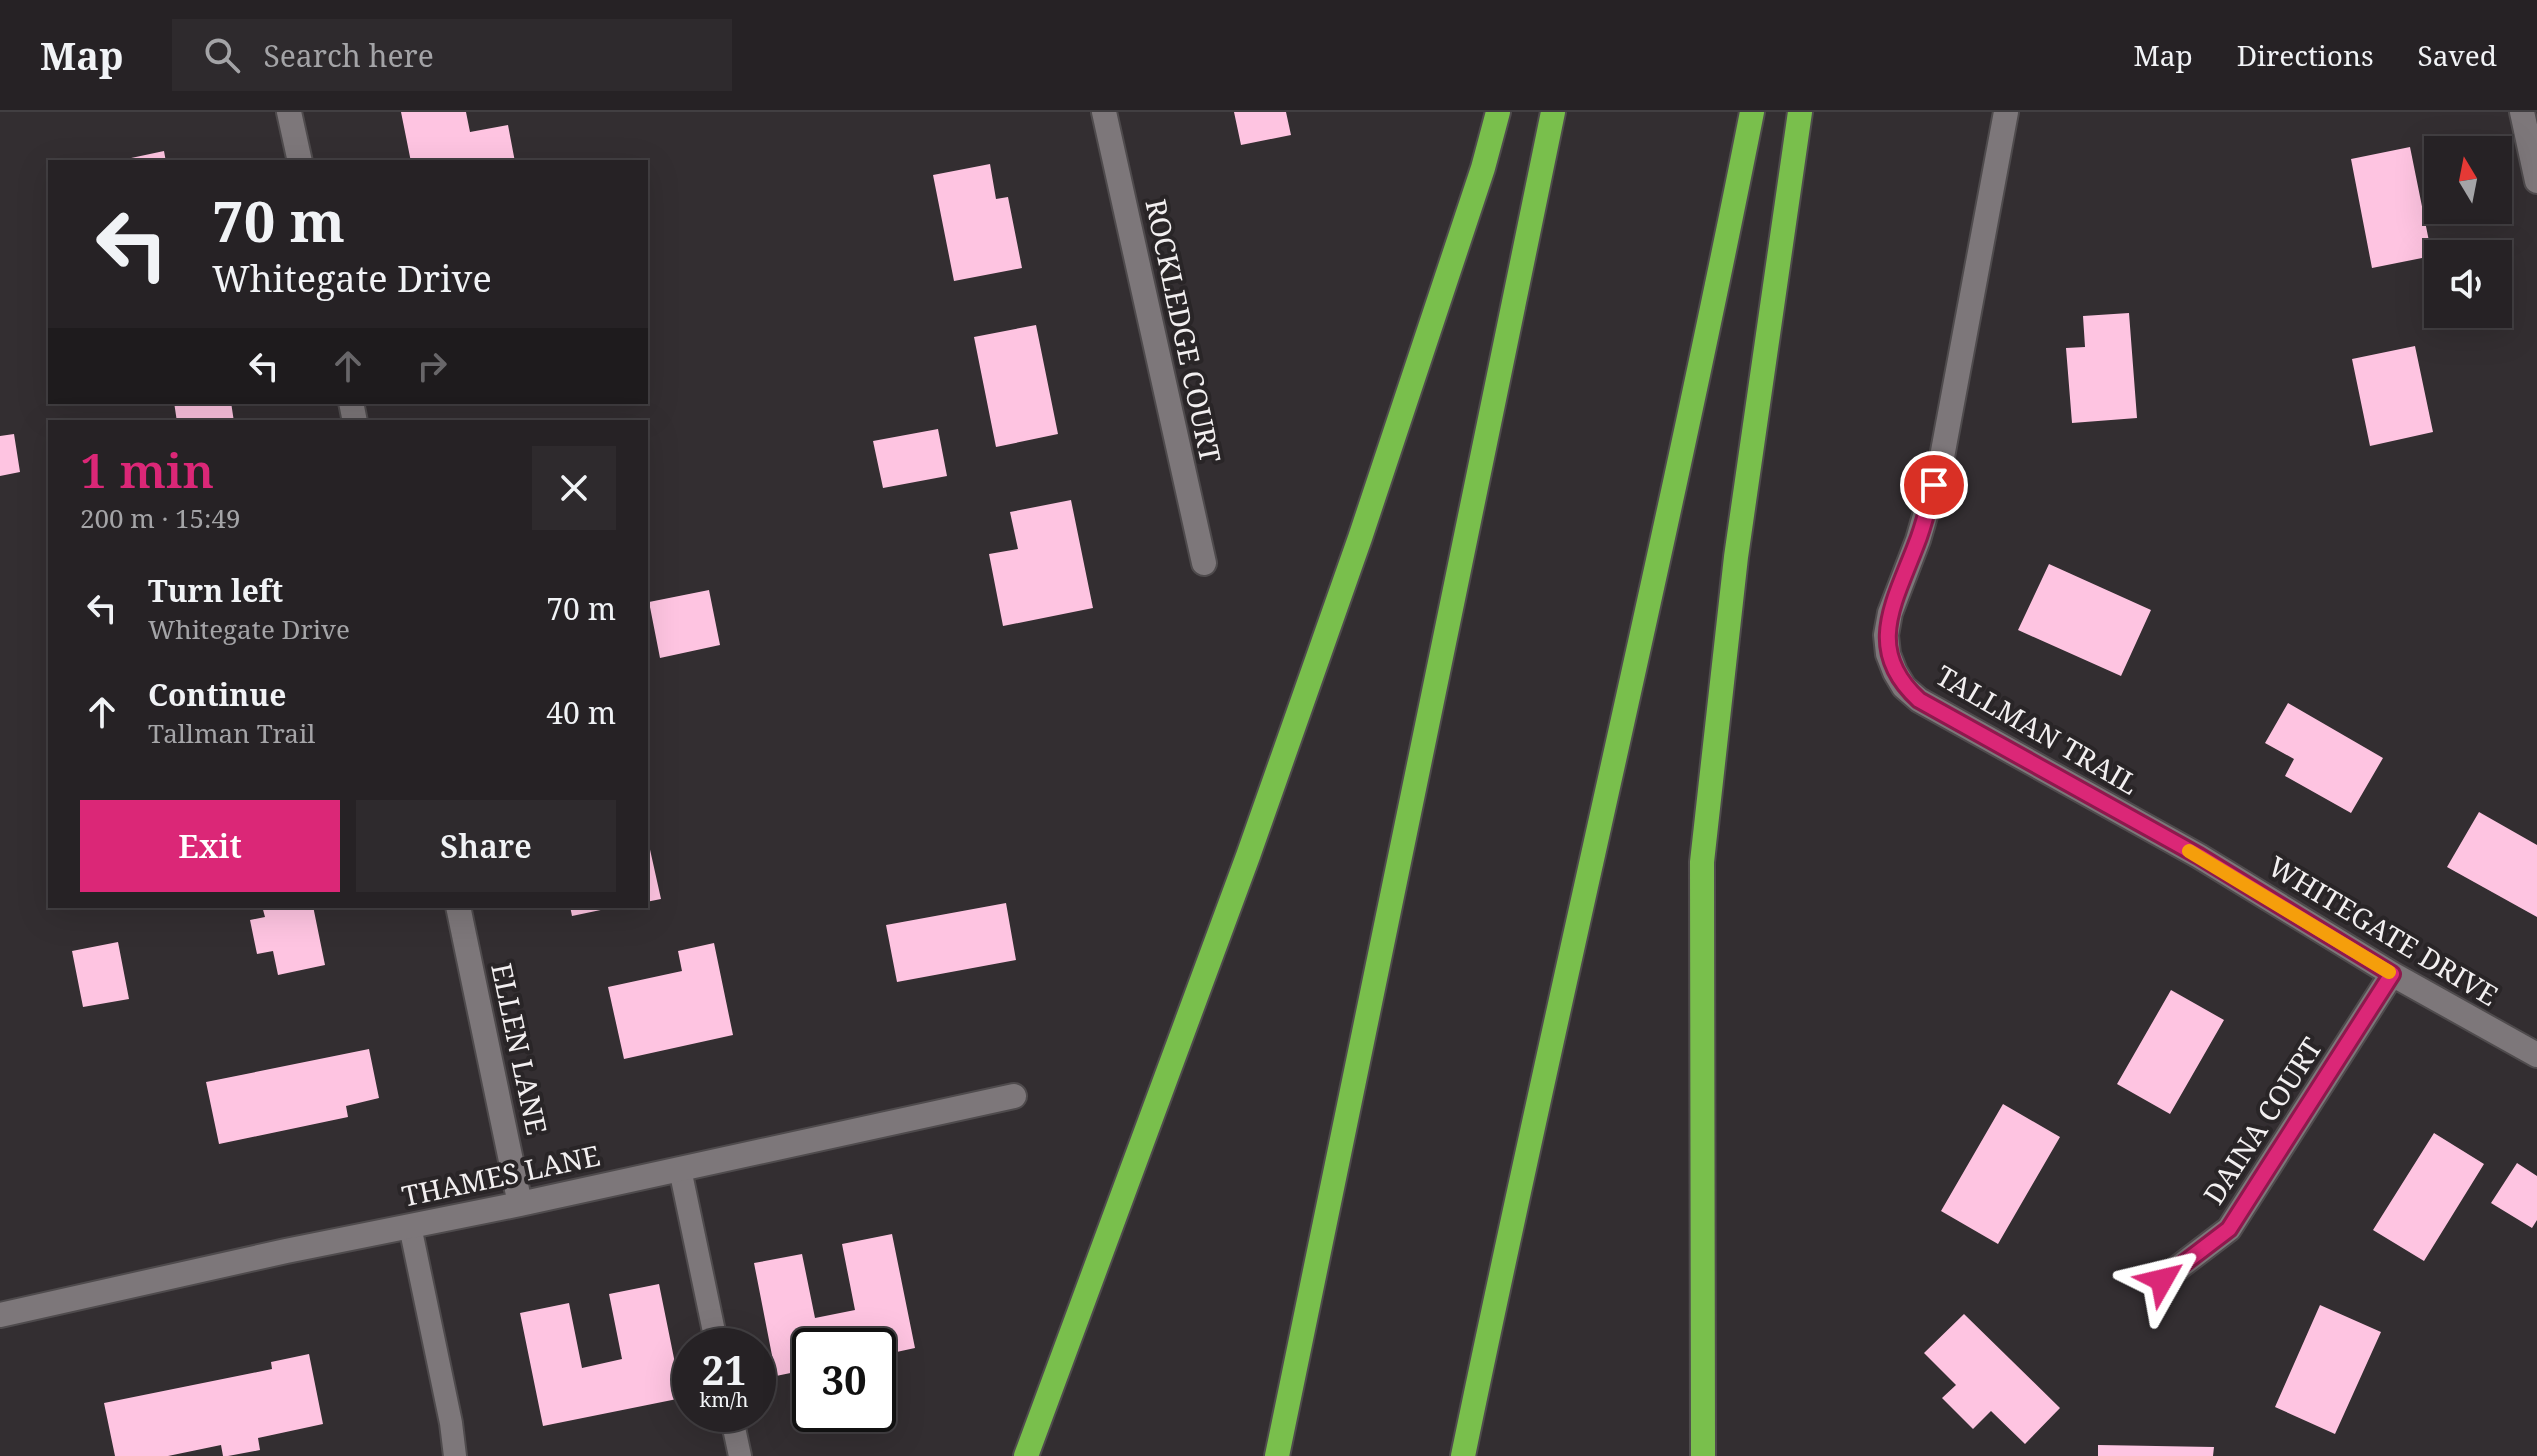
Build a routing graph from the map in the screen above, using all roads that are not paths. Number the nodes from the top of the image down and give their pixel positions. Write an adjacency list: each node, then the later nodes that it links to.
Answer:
1 (289, 112): 9 (street)
2 (1104, 112): 11 (street, ROCKLEDGE COURT)
3 (1498, 112): 26 (highway)
4 (1553, 112): 27 (highway)
5 (1752, 112): 28 (highway)
6 (1800, 112): 29 (highway)
7 (2006, 112): 12 (street, TALLMAN TRAIL)
8 (2522, 112): 10 (street)
9 (300, 160)
10 (2537, 181)
11 (1204, 563)
12 (2199, 856): 14 (street, WHITEGATE DRIVE)
13 (458, 908): 18 (street, ELLEN LANE)
14 (2392, 974): 15 (street, WHITEGATE DRIVE); 20 (street, DAINA COURT)
15 (2537, 1055)
16 (1014, 1096): 17 (street, THAMES LANE)
17 (680, 1169): 18 (street, THAMES LANE); 22 (lane)
18 (520, 1204): 19 (street, THAMES LANE)
19 (410, 1226): 21 (street, THAMES LANE); 24 (lane)
20 (2162, 1280)
21 (0, 1315)
22 (713, 1328)
23 (735, 1432): 25 (lane)
24 (455, 1456)
25 (740, 1456)
26 (1026, 1456)
27 (1277, 1456)
28 (1463, 1456)
29 (1703, 1456)

